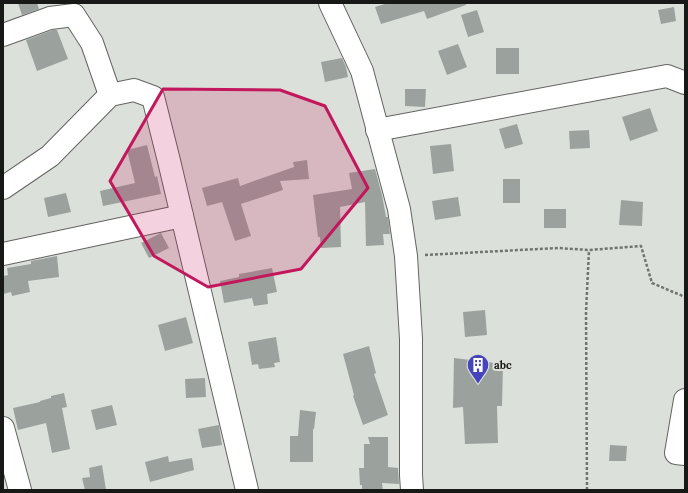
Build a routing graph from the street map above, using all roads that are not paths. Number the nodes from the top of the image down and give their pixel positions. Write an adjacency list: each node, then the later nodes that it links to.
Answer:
1 (330, 3): 5 (street)
2 (3, 35): 4 (street)
3 (685, 83): 5 (street)
4 (110, 95): 6 (street); 7 (street)
5 (377, 130): 14 (street)
6 (3, 188)
7 (182, 216): 8 (street); 13 (street)
8 (3, 254)
9 (685, 400): 11 (street)
10 (3, 428): 12 (street)
11 (685, 454)
12 (20, 490)
13 (247, 490)
14 (412, 490)

